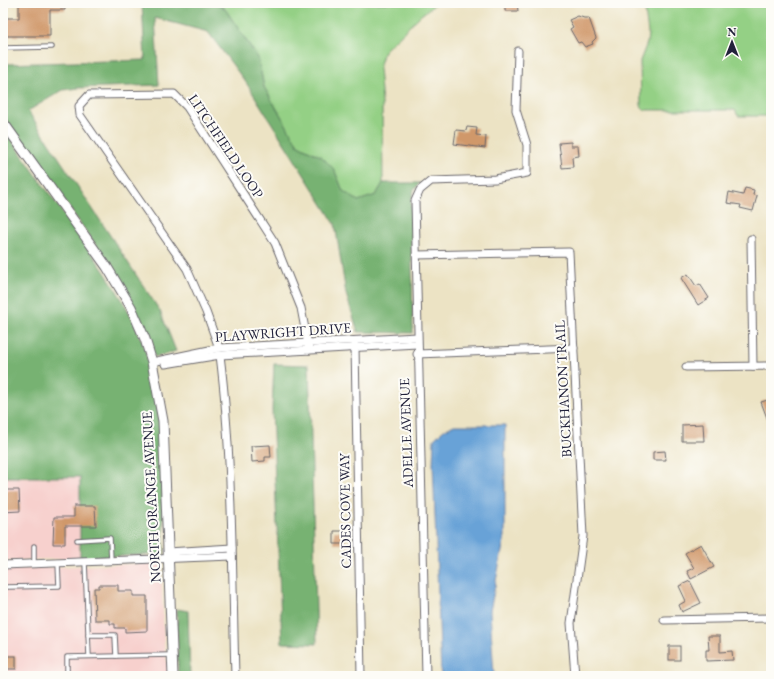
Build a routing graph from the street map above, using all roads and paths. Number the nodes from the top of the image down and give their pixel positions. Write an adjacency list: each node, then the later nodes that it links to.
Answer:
1 (52, 47): 2 (lane)
2 (3, 48)
3 (518, 51): 6 (street, ADELLE AVENUE)
4 (3, 122): 13 (street, NORTH ORANGE AVENUE)
5 (750, 239): 14 (street)
6 (416, 255): 7 (street, ADELLE AVENUE); 10 (street, BUCKHANON TRAIL)
7 (417, 340): 8 (street, PLAYWRIGHT DRIVE); 9 (street, PLAYWRIGHT DRIVE); 12 (street, ADELLE AVENUE)
8 (309, 346): 9 (street, PLAYWRIGHT DRIVE); 11 (street, PLAYWRIGHT DRIVE); 11 (street, LITCHFIELD LOOP)
9 (355, 346): 37 (street, CADES COVE WAY)
10 (574, 348): 12 (street); 39 (street, BUCKHANON TRAIL)
11 (220, 352): 13 (street, PLAYWRIGHT DRIVE); 19 (street)
12 (417, 354): 38 (street, ADELLE AVENUE)
13 (153, 364): 20 (street, NORTH ORANGE AVENUE)
14 (753, 366): 15 (street); 16 (street)
15 (686, 367)
16 (771, 368)
17 (77, 540): 22 (lane)
18 (34, 546): 25 (lane)
19 (232, 548): 20 (street); 21 (street)
20 (168, 555): 21 (street); 22 (street); 31 (street, NORTH ORANGE AVENUE)
21 (232, 556): 36 (street)
22 (112, 561): 23 (street)
23 (85, 562): 24 (street); 30 (lane)
24 (58, 563): 25 (street); 27 (lane)
25 (34, 564): 26 (street)
26 (3, 565)
27 (7, 587)
28 (771, 618): 29 (street)
29 (664, 620)
30 (88, 635): 32 (lane); 33 (lane)
31 (172, 655): 33 (lane); 35 (street, NORTH ORANGE AVENUE)
32 (89, 656): 33 (lane); 34 (lane)
33 (116, 656)
34 (67, 671)
35 (173, 676)
36 (235, 676)
37 (361, 676)
38 (426, 676)
39 (575, 676)

